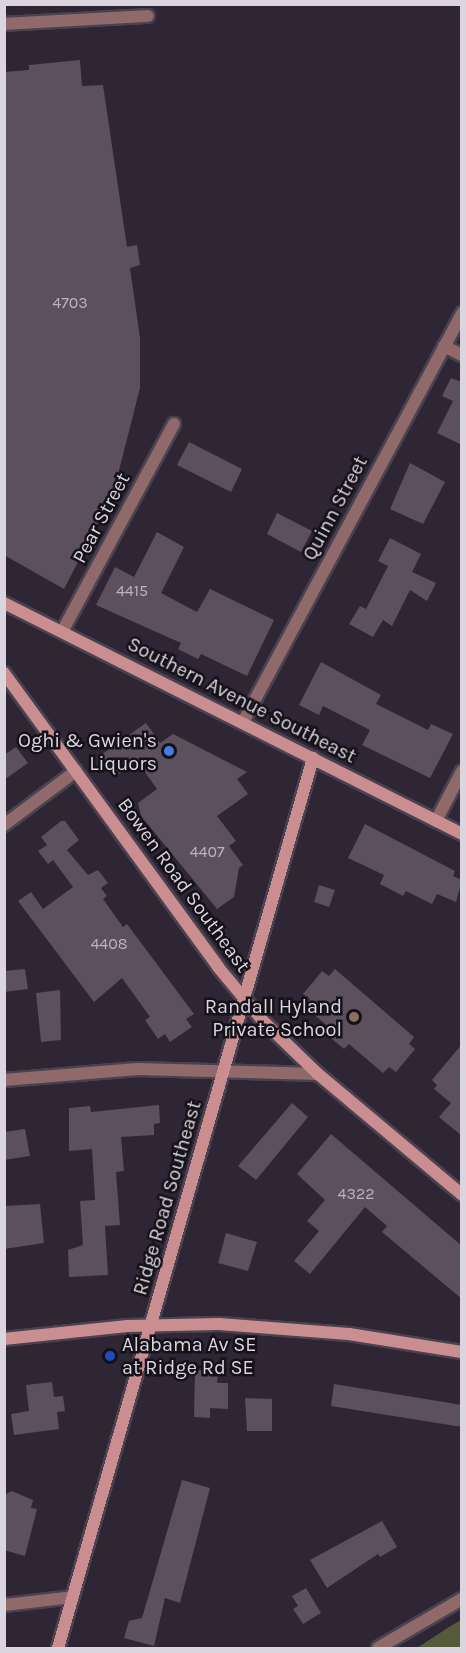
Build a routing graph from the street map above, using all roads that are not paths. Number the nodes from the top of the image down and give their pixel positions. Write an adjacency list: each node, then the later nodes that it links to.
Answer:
1 (148, 16): 2 (street)
2 (4, 24)
3 (462, 313): 4 (street, Quinn Street)
4 (444, 346): 5 (street); 10 (street, Quinn Street)
5 (462, 355)
6 (174, 424): 8 (street, Pear Street)
7 (4, 603): 8 (main road, Southern Avenue Southeast)
8 (63, 630): 10 (main road, Southern Avenue Southeast)
9 (4, 673): 12 (main road, Bowen Road Southeast)
10 (243, 722): 11 (main road, Southern Avenue Southeast)
11 (313, 758): 14 (main road, Southern Avenue Southeast); 17 (main road, Ridge Road Southeast)
12 (76, 771): 15 (street); 17 (main road, Bowen Road Southeast)
13 (462, 771): 14 (street)
14 (436, 821): 16 (main road, Southern Avenue Southeast)
15 (4, 825)
16 (462, 834)
17 (245, 1000): 18 (main road, Ridge Road Southeast); 19 (main road, Bowen Road Southeast)
18 (225, 1070): 19 (street); 20 (street); 22 (main road, Ridge Road Southeast)
19 (318, 1074): 21 (main road, Bowen Road Southeast)
20 (4, 1080)
21 (462, 1195)
22 (151, 1325): 23 (main road); 24 (main road); 25 (main road, Ridge Road Southeast)
23 (4, 1339)
24 (462, 1352)
25 (73, 1597): 27 (street); 28 (main road, Ridge Road Southeast)
26 (462, 1599): 29 (street)
27 (4, 1605)
28 (58, 1648)
29 (378, 1648)

